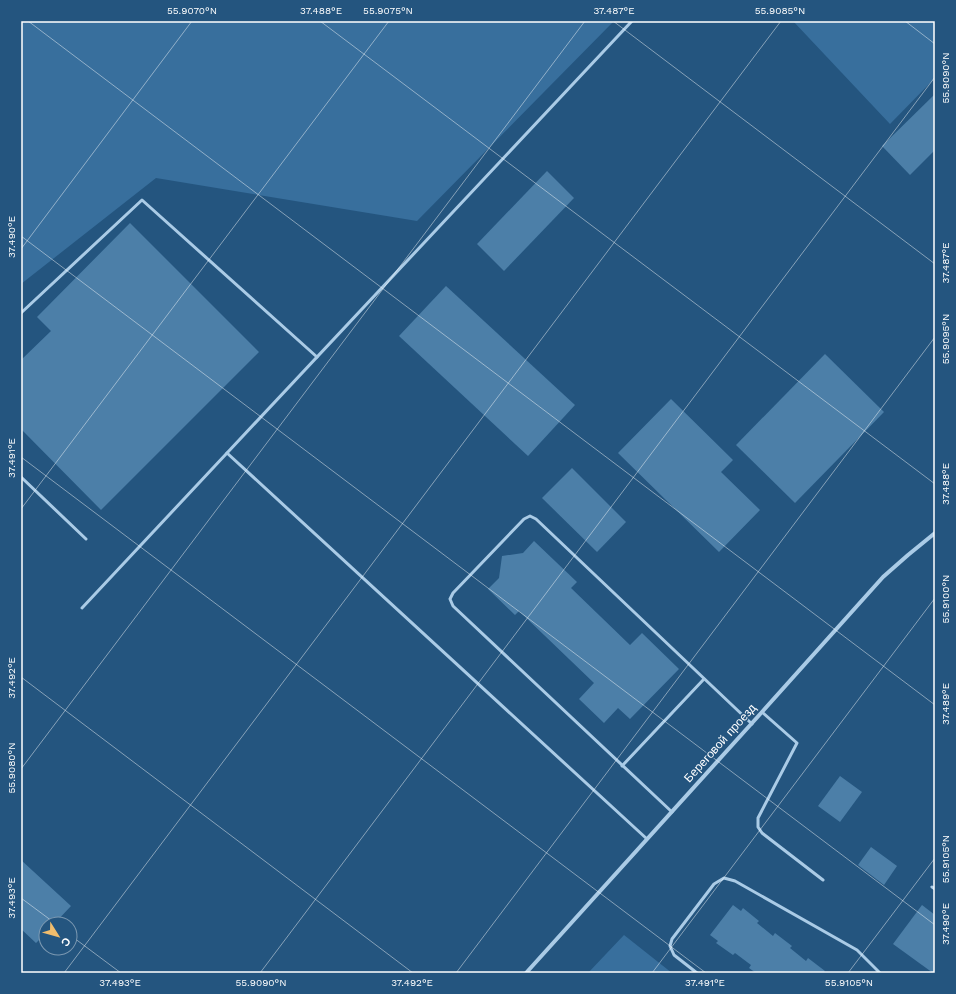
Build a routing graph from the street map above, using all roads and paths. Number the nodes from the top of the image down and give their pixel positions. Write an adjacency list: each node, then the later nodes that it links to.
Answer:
1 (632, 21): 3 (lane)
2 (21, 314): 3 (lane)
3 (317, 357): 4 (lane)
4 (227, 453): 8 (lane); 14 (lane)
5 (21, 477): 7 (lane)
6 (935, 533): 10 (street, Береговой проезд)
7 (86, 540)
8 (82, 608)
9 (704, 679): 11 (lane); 12 (lane); 12 (lane)
10 (762, 712): 11 (street, Береговой проезд); 15 (lane)
11 (752, 724): 13 (street, Береговой проезд)
12 (622, 766): 13 (lane)
13 (672, 812): 14 (street, Береговой проезд)
14 (647, 839): 16 (street, Береговой проезд)
15 (823, 880)
16 (526, 973)
17 (698, 973): 18 (lane)
18 (880, 973)

